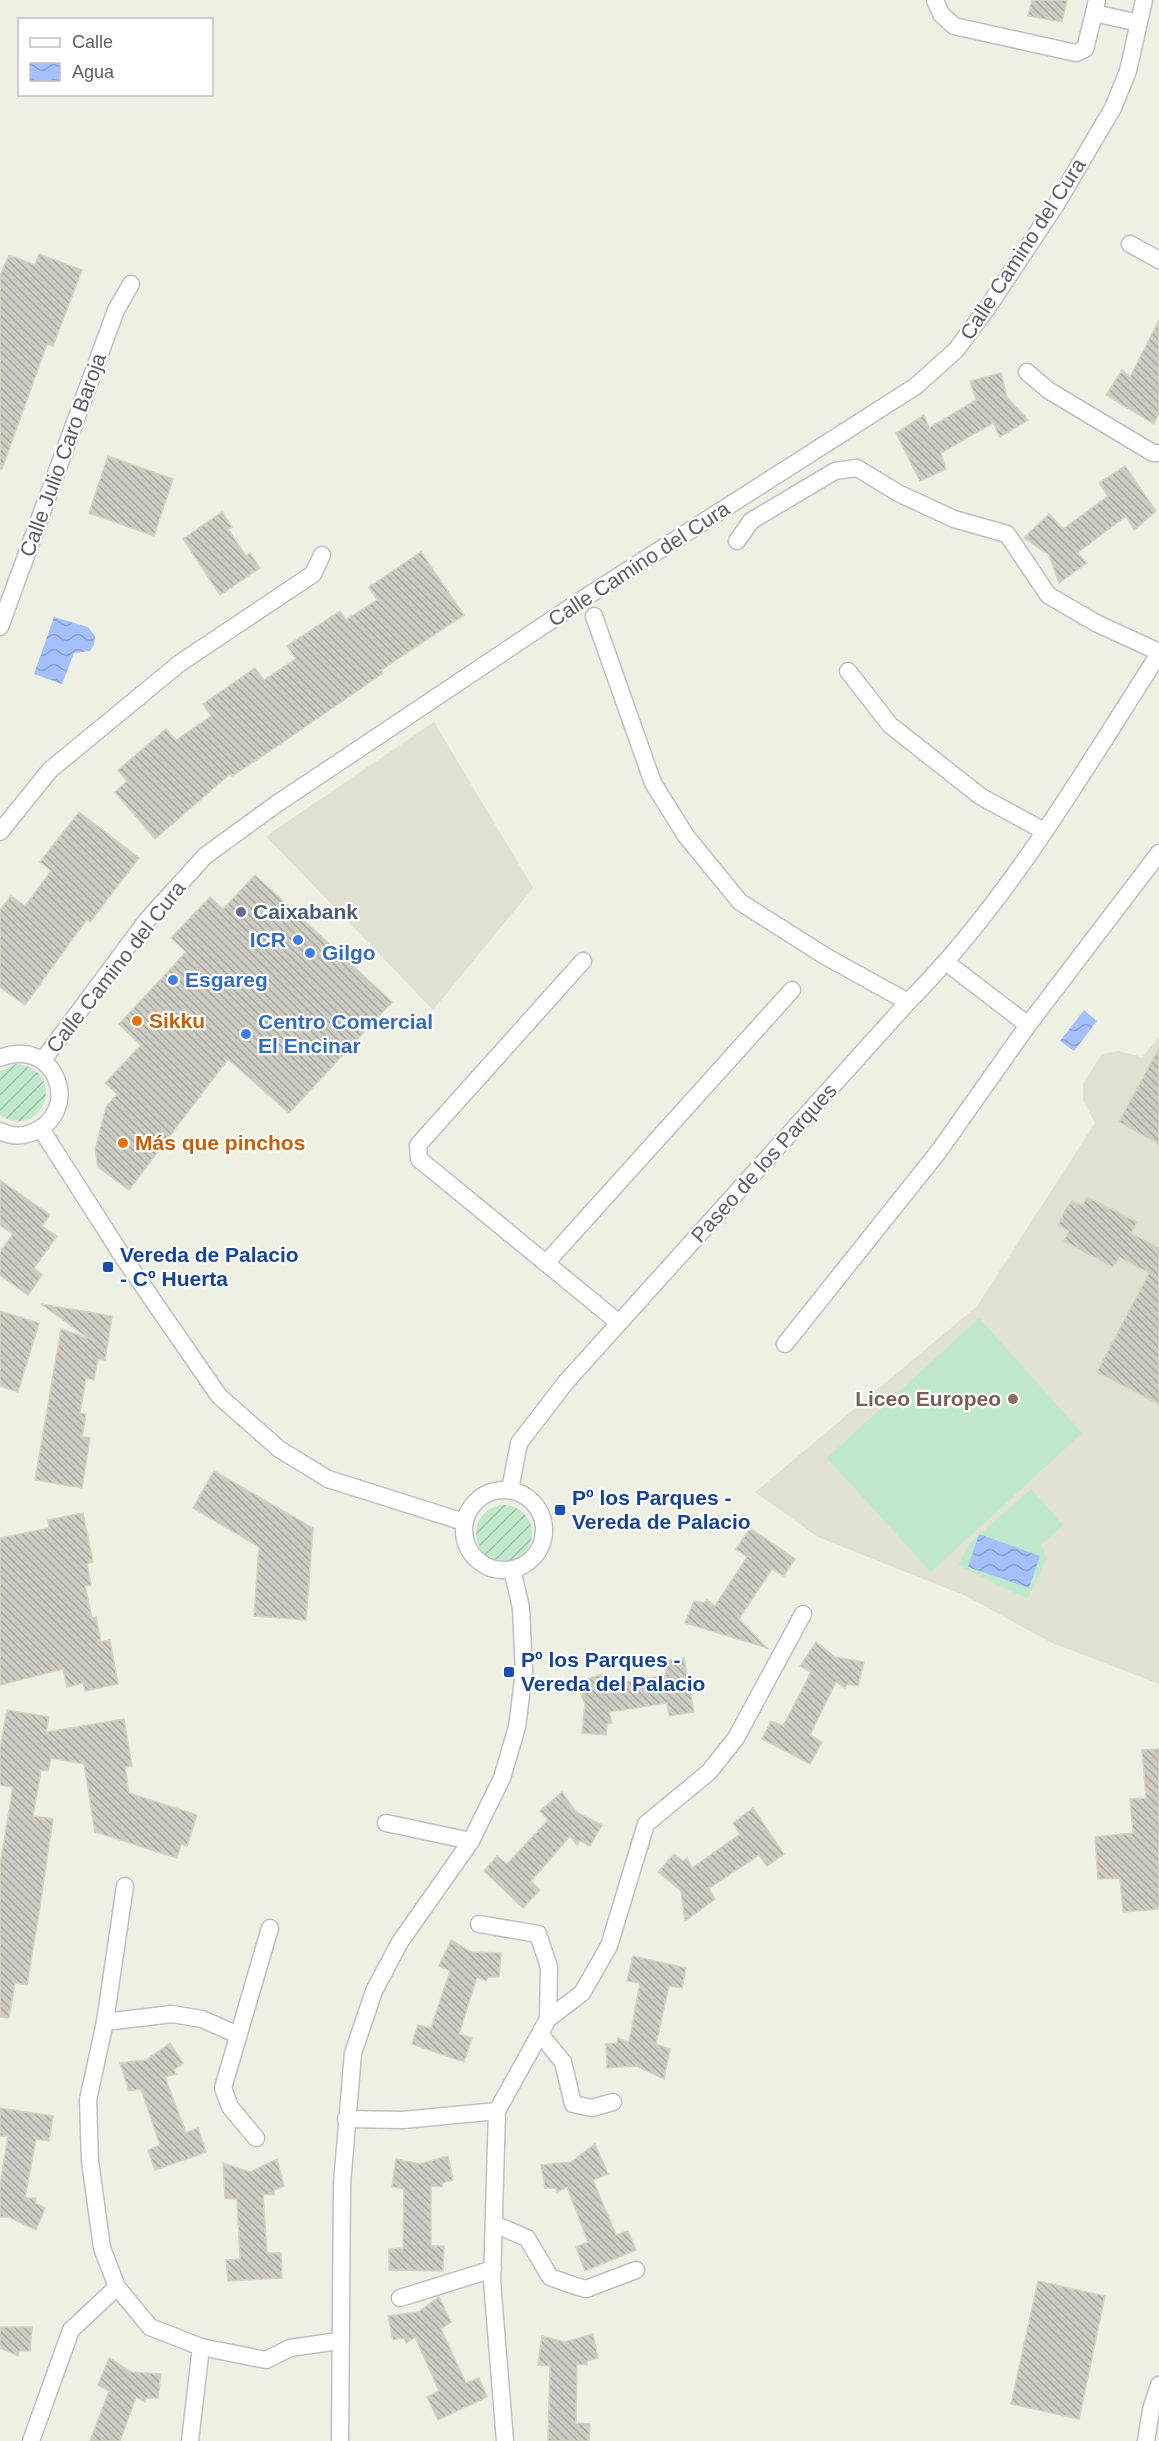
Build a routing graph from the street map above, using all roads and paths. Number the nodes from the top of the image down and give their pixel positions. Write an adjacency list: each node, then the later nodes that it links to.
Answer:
1 (935, 0): 3 (street)
2 (1144, 0): 4 (street, Calle Camino del Cura)
3 (1095, 6): 4 (street)
4 (1139, 22): 25 (street, Calle Camino del Cura)
5 (1130, 244): 6 (street)
6 (1159, 260)
7 (130, 284): 13 (street, Calle Julio Caro Baroja)
8 (1027, 372): 9 (street)
9 (1159, 453)
10 (737, 541): 14 (street, Paseo de los Parques)
11 (322, 555): 17 (street)
12 (594, 616): 22 (street)
13 (0, 627)
14 (1159, 653): 16 (street, Paseo de los Parques)
15 (848, 671): 16 (street)
16 (1044, 831): 20 (street, Paseo de los Parques)
17 (0, 832)
18 (1159, 853): 23 (street)
19 (583, 961): 28 (street)
20 (947, 963): 22 (street, Paseo de los Parques); 23 (street)
21 (792, 990): 28 (street)
22 (909, 1002): 29 (street, Paseo de los Parques)
23 (1028, 1025): 30 (street)
24 (0, 1058): 25 (street)
25 (43, 1060): 26 (street)
26 (41, 1130): 27 (street); 32 (street)
27 (0, 1131)
28 (546, 1263): 29 (street)
29 (619, 1323): 31 (street, Paseo de los Parques)
30 (785, 1344)
31 (510, 1490): 32 (street); 33 (street)
32 (464, 1522): 33 (street)
33 (512, 1569): 36 (street)
34 (803, 1614): 40 (street)
35 (386, 1822): 36 (street)
36 (471, 1841): 46 (street)
37 (125, 1886): 41 (street)
38 (479, 1924): 40 (street)
39 (270, 1928): 43 (street)
40 (548, 2019): 42 (street)
41 (105, 2022): 43 (street); 51 (street)
42 (540, 2034): 44 (street); 45 (street)
43 (238, 2035): 47 (street)
44 (613, 2102)
45 (497, 2111): 46 (street); 48 (street)
46 (346, 2119): 53 (street)
47 (256, 2138)
48 (494, 2224): 49 (street); 50 (street)
49 (493, 2269): 52 (street); 59 (street)
50 (636, 2270)
51 (117, 2288): 54 (street); 56 (street)
52 (400, 2298)
53 (339, 2341): 54 (street); 58 (street)
54 (201, 2347): 57 (street)
55 (1159, 2385): 60 (street)
56 (31, 2441)
57 (190, 2441)
58 (340, 2441)
59 (505, 2441)
60 (1146, 2441)

